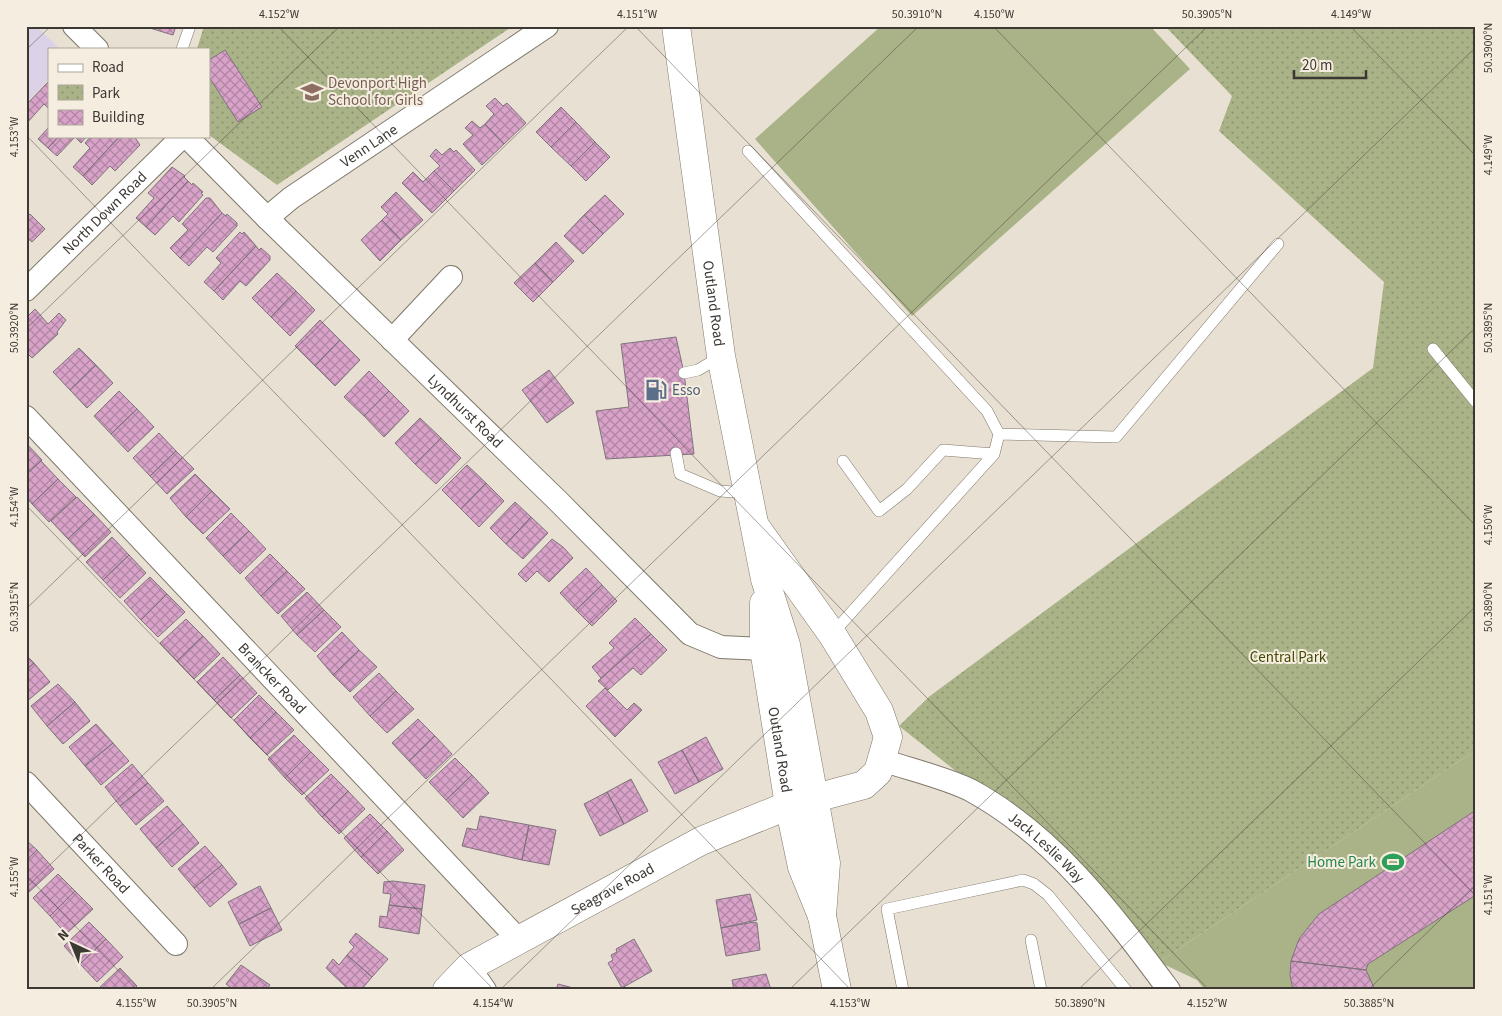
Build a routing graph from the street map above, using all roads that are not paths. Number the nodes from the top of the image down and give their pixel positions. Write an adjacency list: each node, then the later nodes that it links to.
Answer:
1 (74, 26): 5 (street)
2 (190, 26): 6 (lane)
3 (547, 26): 10 (street, Venn Lane)
4 (676, 26): 16 (main road, Outland Road)
5 (96, 48)
6 (182, 48)
7 (183, 138): 13 (street, North Down Road)
8 (187, 138): 10 (street, Lyndhurst Road)
9 (748, 151): 20 (lane)
10 (267, 218): 14 (street, Lyndhurst Road)
11 (1278, 244): 20 (lane)
12 (451, 277): 14 (street)
13 (26, 290)
14 (392, 340): 28 (street, Lyndhurst Road)
15 (1433, 349): 18 (lane)
16 (721, 356): 17 (lane); 24 (main road, Outland Road)
17 (684, 373)
18 (1476, 402)
19 (26, 417): 32 (street, Brancker Road)
20 (999, 434): 22 (lane)
21 (676, 453): 24 (lane)
22 (994, 454): 23 (lane); 27 (lane)
23 (843, 461)
24 (747, 493): 25 (main road, Outland Road)
25 (756, 526): 26 (main road, Outland Road); 27 (main road, Seagrave Road)
26 (765, 578): 28 (main road, Outland Road); 31 (main road, Outland Road)
27 (832, 634): 29 (main road, Seagrave Road)
28 (764, 649): 31 (main road, Outland Road)
29 (882, 760): 31 (main road, Seagrave Road); 42 (street, Jack Leslie Way)
30 (26, 783): 34 (street, Parker Road)
31 (802, 802): 32 (main road, Seagrave Road); 38 (main road, Outland Road)
32 (518, 940): 35 (main road, Seagrave Road)
33 (1031, 940): 40 (lane)
34 (176, 944)
35 (469, 968): 36 (main road, Seagrave Road); 37 (street)
36 (446, 990)
37 (485, 990)
38 (837, 990)
39 (903, 990): 41 (lane)
40 (1041, 990)
41 (1126, 990)
42 (1168, 990)

